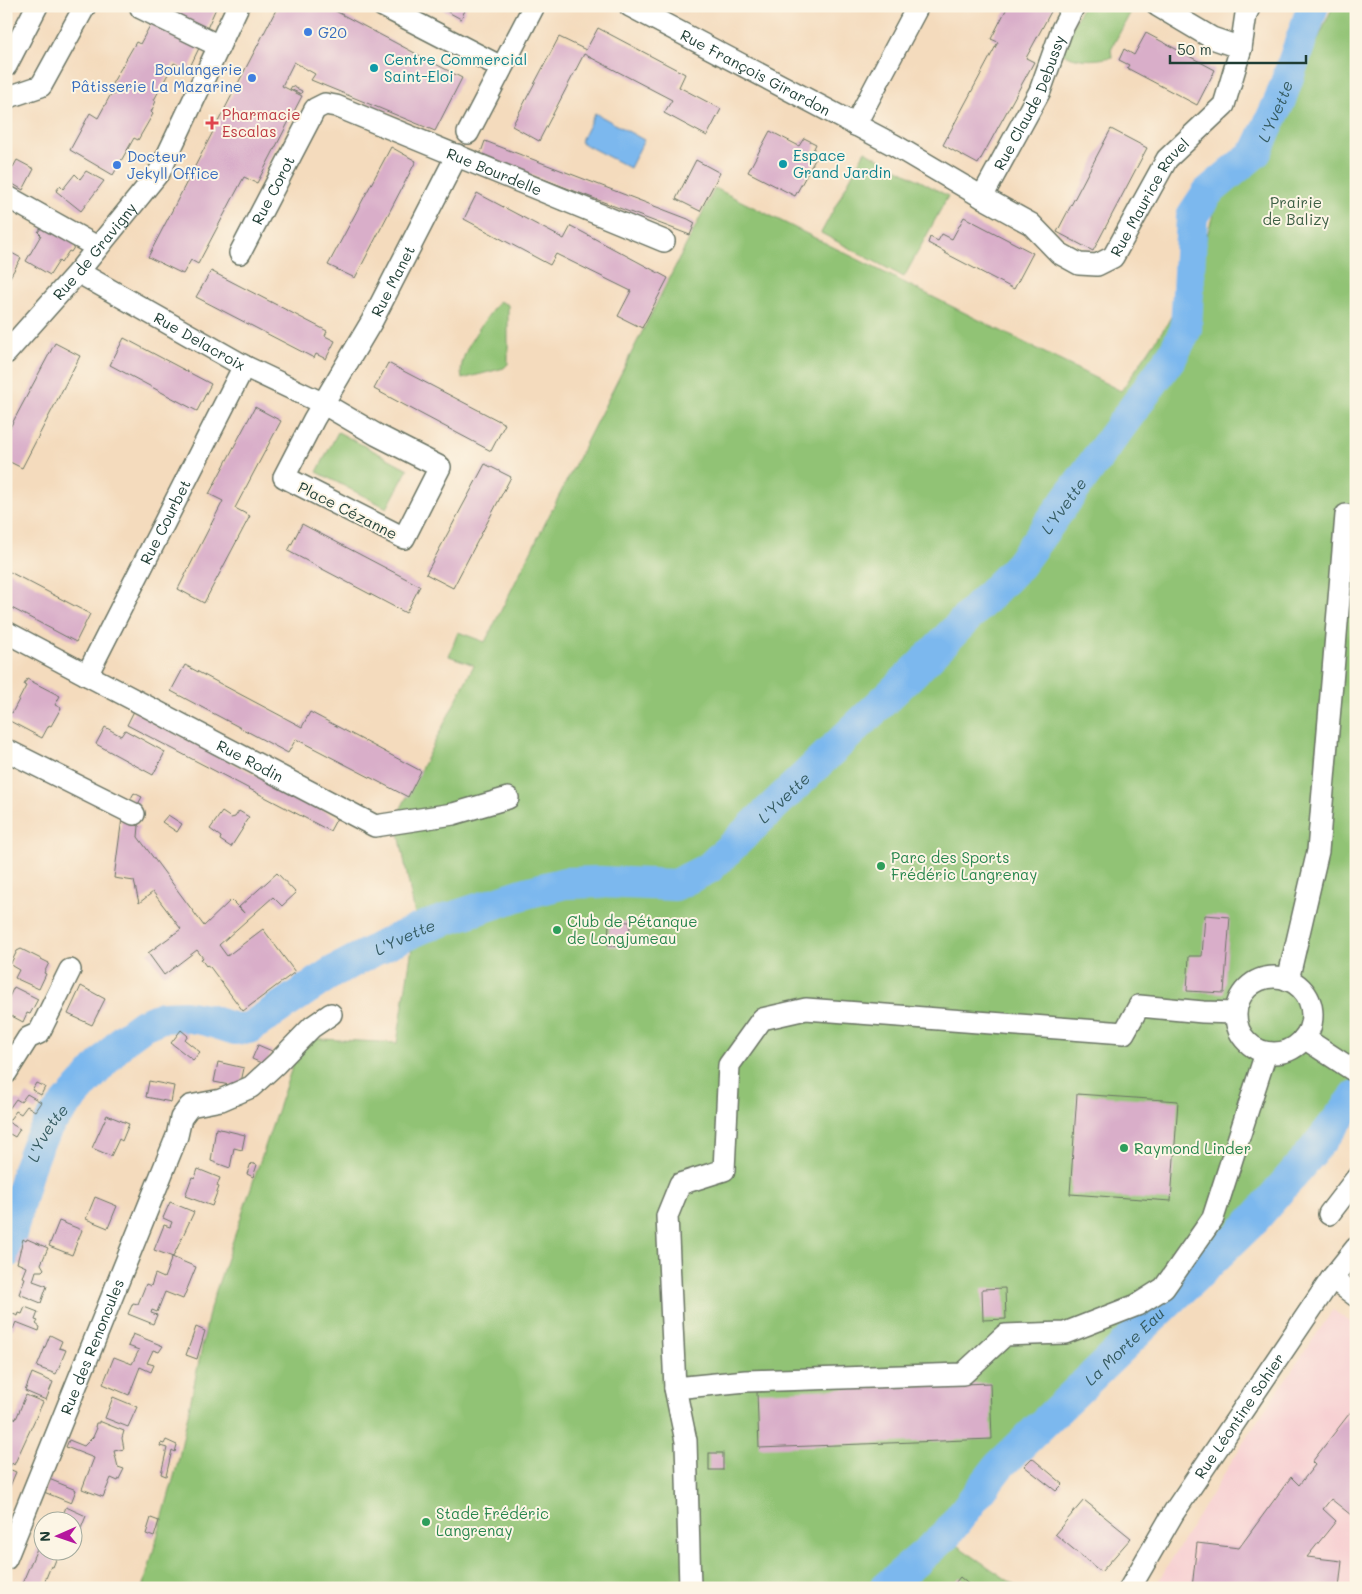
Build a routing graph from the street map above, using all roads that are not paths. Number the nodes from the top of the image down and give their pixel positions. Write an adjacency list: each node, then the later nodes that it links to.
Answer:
1 (38, 6): 14 (street)
2 (85, 6): 16 (street)
3 (238, 6): 12 (street, Rue de Gravigny)
4 (383, 6): 15 (street)
5 (534, 6): 15 (street)
6 (630, 6): 18 (street, Rue François Girardon)
7 (918, 6): 18 (street)
8 (1074, 6): 22 (street, Rue Claude Debussy)
9 (1158, 6): 13 (street)
10 (1250, 6): 13 (street, Rue Maurice Ravel)
11 (141, 8): 12 (street)
12 (218, 46): 24 (street, Rue de Gravigny)
13 (1241, 48): 22 (street, Rue Maurice Ravel)
14 (6, 66)
15 (501, 67): 19 (street)
16 (6, 98)
17 (325, 104): 20 (street, Rue Bourdelle); 25 (street, Rue Corot)
18 (855, 125): 22 (street, Rue Maurice Ravel)
19 (468, 133)
20 (457, 155): 23 (street, Rue Bourdelle); 29 (street, Rue Manet)
21 (6, 196): 24 (street)
22 (982, 198)
23 (664, 241)
24 (97, 247): 26 (street, Rue de Gravigny)
25 (240, 253)
26 (78, 272): 27 (street, Rue de Gravigny); 28 (street, Rue Delacroix)
27 (6, 353)
28 (244, 366): 29 (street, Rue Delacroix); 32 (street, Rue Courbet)
29 (324, 404): 29 (street, Place Cézanne)
30 (1346, 515): 37 (street)
31 (6, 632): 32 (street, Rue Rodin)
32 (87, 676): 34 (street, Rue Rodin)
33 (6, 750): 35 (street)
34 (508, 798)
35 (134, 814)
36 (70, 970): 43 (street)
37 (1288, 980): 38 (street); 40 (street)
38 (1235, 1013): 41 (street); 49 (street)
39 (331, 1014): 50 (street, Rue des Renoncules)
40 (1304, 1038): 41 (street); 42 (street)
41 (1266, 1053): 49 (street)
42 (1356, 1072)
43 (6, 1073)
44 (1356, 1180): 45 (street)
45 (1329, 1214)
46 (1356, 1248): 47 (street, Rue Léontine Sohier)
47 (1332, 1278): 48 (street); 52 (street, Rue Léontine Sohier)
48 (1356, 1296)
49 (675, 1388): 51 (street)
50 (6, 1559)
51 (690, 1588)
52 (1130, 1588)

